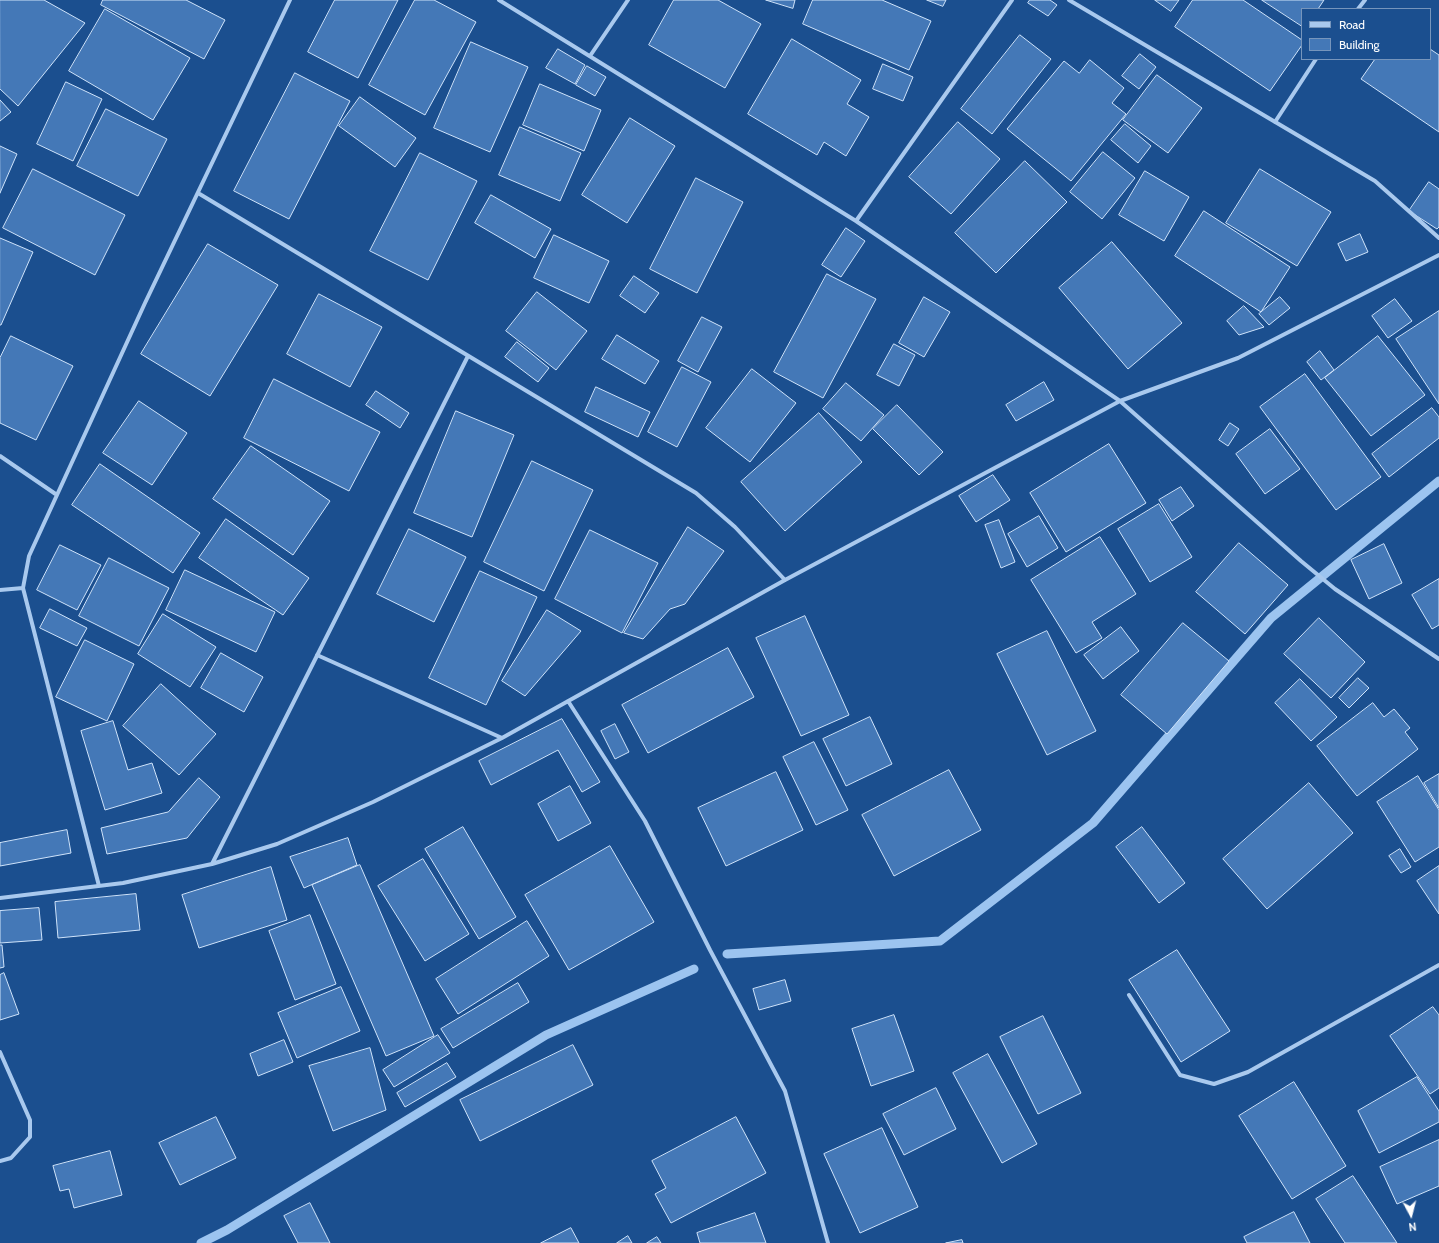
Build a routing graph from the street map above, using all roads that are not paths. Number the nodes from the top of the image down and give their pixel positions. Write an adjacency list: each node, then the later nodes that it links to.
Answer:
1 (290, 0): 11 (street)
2 (499, 0): 8 (street)
3 (628, 0): 8 (street)
4 (1012, 0): 12 (street)
5 (1069, 0): 10 (street)
6 (1365, 0): 7 (street)
7 (1359, 8)
8 (590, 56): 12 (street)
9 (1315, 60): 10 (street)
10 (1275, 122): 13 (street)
11 (198, 193): 15 (street); 18 (street)
12 (856, 221): 16 (street)
13 (1439, 238)
14 (1439, 255): 16 (street)
15 (468, 356): 19 (street); 22 (street)
16 (1120, 401): 19 (street); 23 (street)
17 (0, 456): 18 (street)
18 (57, 495): 20 (street)
19 (785, 580): 24 (street)
20 (23, 588): 21 (street); 27 (street)
21 (0, 590)
22 (317, 655): 25 (street); 26 (street)
23 (1439, 659)
24 (568, 701): 25 (street); 33 (street)
25 (502, 738): 26 (street)
26 (212, 864): 27 (street)
27 (99, 886): 28 (street)
28 (0, 898)
29 (1439, 965): 30 (street)
30 (1129, 995)
31 (0, 1052): 32 (street)
32 (0, 1162)
33 (828, 1243)

